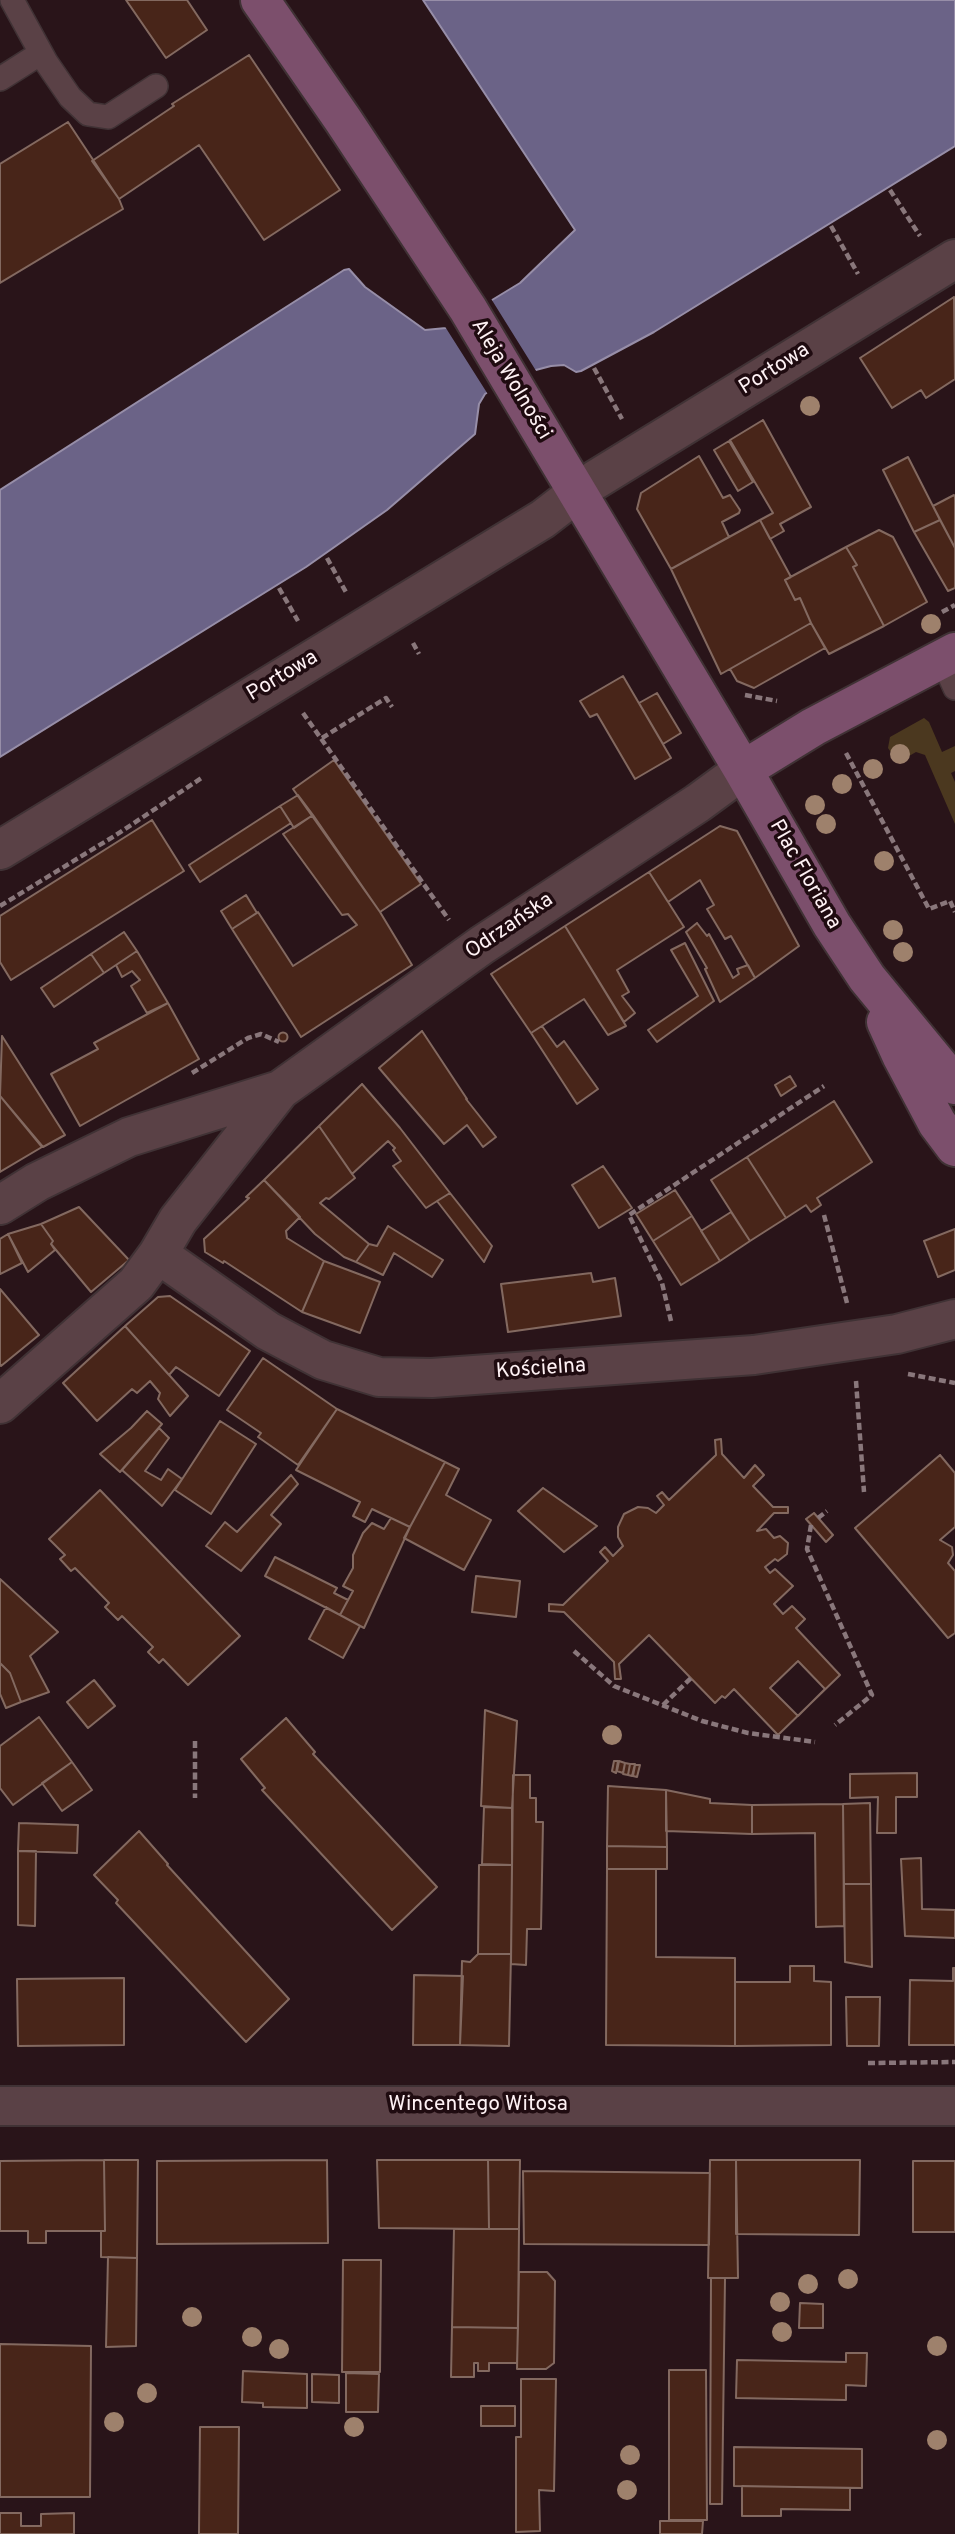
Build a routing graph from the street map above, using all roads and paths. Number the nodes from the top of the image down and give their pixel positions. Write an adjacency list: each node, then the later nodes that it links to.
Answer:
1 (12, 0): 3 (lane)
2 (260, 0): 25 (street, Aleja Wolności)
3 (41, 53): 4 (lane); 5 (lane)
4 (0, 79)
5 (156, 86)
6 (890, 190): 8 (path)
7 (831, 226): 9 (path)
8 (940, 252): 26 (street, Portowa)
9 (863, 283)
10 (594, 368): 11 (path)
11 (623, 421)
12 (327, 558): 14 (path)
13 (279, 588): 17 (path)
14 (353, 603)
15 (955, 605): 16 (path)
16 (932, 618)
17 (300, 623)
18 (951, 666): 25 (street)
19 (739, 691): 20 (path)
20 (784, 697)
21 (392, 707): 23 (path)
22 (302, 711): 23 (path)
23 (322, 738): 28 (path)
24 (839, 756): 27 (path)
25 (743, 770): 29 (street, Plac Floriana); 34 (street, Odrzańska)
26 (0, 850)
27 (955, 912)
28 (449, 921)
29 (867, 978): 32 (street, Plac Floriana); 35 (street, Plac Floriana)
30 (288, 1044): 31 (path)
31 (189, 1074)
32 (955, 1085)
33 (824, 1086): 41 (path)
34 (280, 1090): 36 (street, Odrzańska); 38 (street, Odrzańska)
35 (955, 1147)
36 (0, 1205)
37 (824, 1215): 39 (path)
38 (158, 1254): 40 (street, Kościelna); 43 (street, Odrzańska)
39 (848, 1308)
40 (955, 1319)
41 (672, 1322)
42 (856, 1377): 44 (path)
43 (0, 1404)
44 (864, 1492)
45 (827, 1511): 46 (path)
46 (818, 1518)
47 (811, 1525): 51 (path)
48 (574, 1651): 50 (path)
49 (691, 1678): 50 (path)
50 (663, 1705): 53 (path)
51 (835, 1725)
52 (195, 1741): 54 (path)
53 (815, 1742)
54 (195, 1798)
55 (0, 2106): 56 (street, Wincentego Witosa)
56 (955, 2106)

